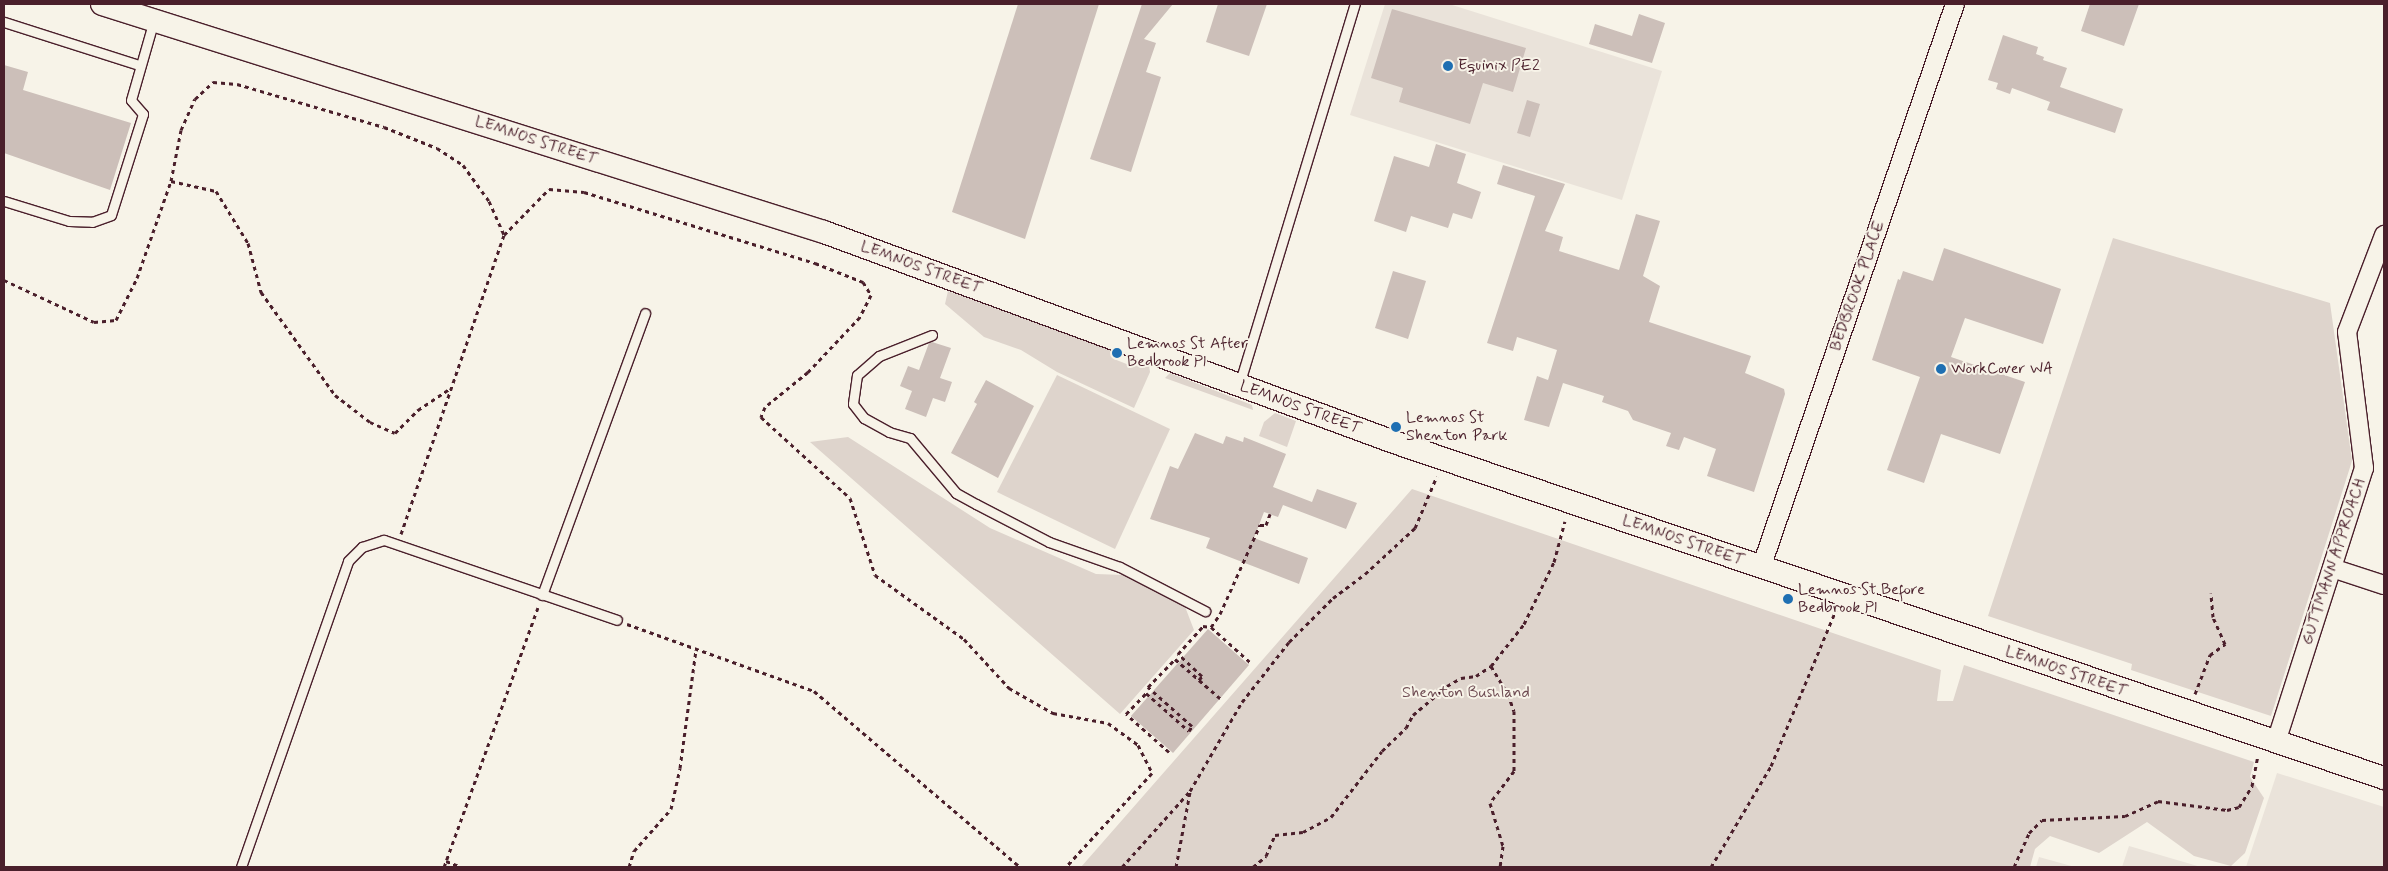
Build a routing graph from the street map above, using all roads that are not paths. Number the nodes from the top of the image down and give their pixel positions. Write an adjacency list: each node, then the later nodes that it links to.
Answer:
1 (102, 4): 4 (street, LEMNOS STREET)
2 (1354, 4): 11 (lane)
3 (1955, 4): 12 (street, BEDBROOK PLACE)
4 (154, 20): 6 (lane); 11 (street, LEMNOS STREET)
5 (4, 22): 6 (lane)
6 (139, 65): 7 (lane)
7 (4, 201)
8 (2384, 235): 13 (street, GUTTMANN APPROACH)
9 (645, 313): 15 (lane)
10 (932, 335): 16 (lane)
11 (1239, 385): 12 (street, LEMNOS STREET)
12 (1761, 568): 18 (street, LEMNOS STREET)
13 (2332, 568): 14 (street); 18 (street, GUTTMANN APPROACH)
14 (2384, 586)
15 (542, 595): 17 (lane); 20 (lane)
16 (1205, 611)
17 (617, 620)
18 (2270, 740): 19 (street, LEMNOS STREET)
19 (2384, 778)
20 (241, 867)

